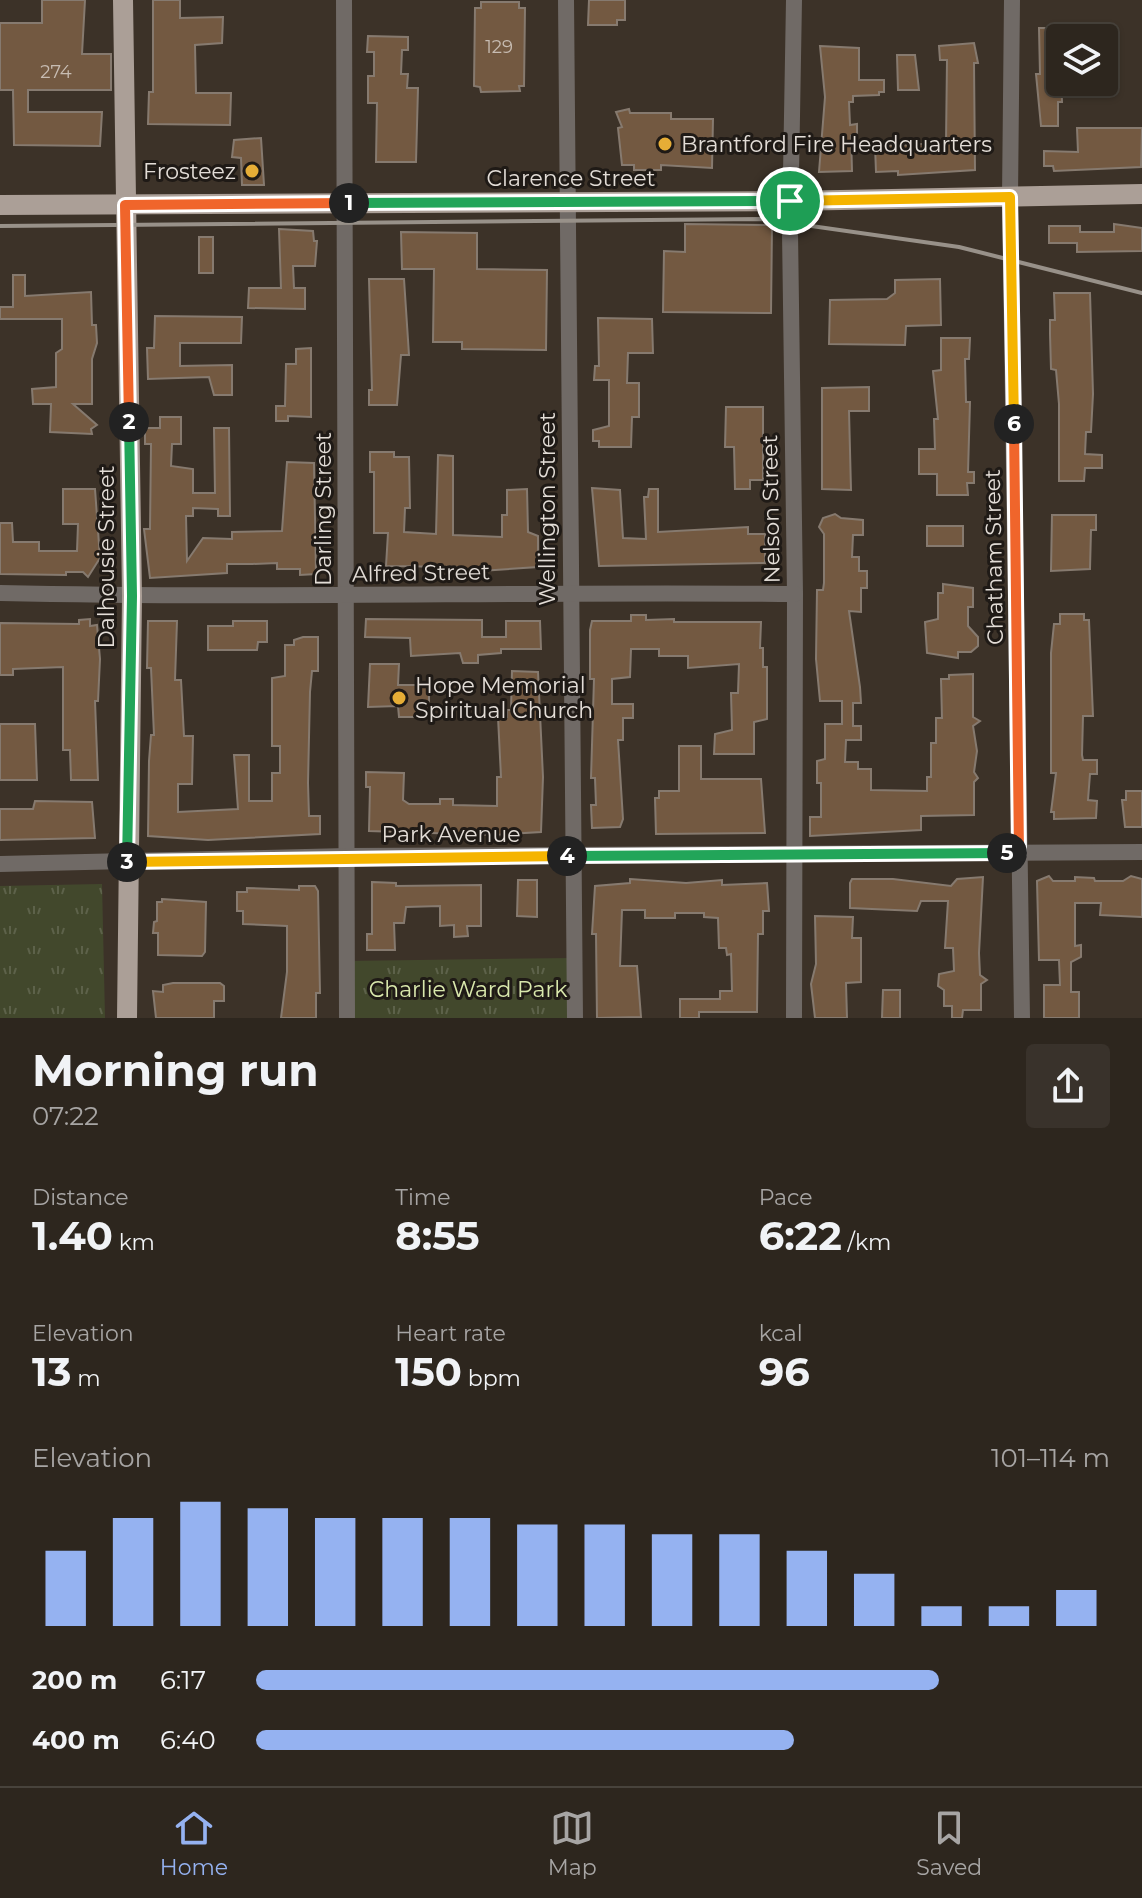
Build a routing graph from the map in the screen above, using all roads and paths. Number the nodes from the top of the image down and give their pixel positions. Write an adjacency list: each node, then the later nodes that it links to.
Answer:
1 (123, 0): 12 (main road, Dalhousie Street)
2 (344, 0): 10 (street, Darling Street)
3 (566, 0): 9 (street, Wellington Street)
4 (794, 0): 8 (street, Nelson Street)
5 (1012, 0): 7 (street, Chatham Street)
6 (1142, 194): 7 (main road, Clarence Street)
7 (1010, 197): 8 (main road, Clarence Street); 20 (street, Chatham Street)
8 (790, 201): 9 (main road, Clarence Street); 15 (street, Nelson Street)
9 (567, 202): 10 (main road, Clarence Street); 13 (street, Wellington Street)
10 (345, 203): 12 (main road, Clarence Street); 17 (street, Darling Street)
11 (0, 205): 12 (main road, Clarence Street)
12 (125, 205): 16 (main road, Dalhousie Street)
13 (570, 591): 15 (street, Alfred Street); 17 (street, Alfred Street); 22 (street, Wellington Street)
14 (0, 593): 16 (street, Alfred Street)
15 (795, 594): 19 (street, Nelson Street)
16 (132, 596): 17 (street, Alfred Street); 23 (main road, Dalhousie Street)
17 (346, 596): 21 (street, Darling Street)
18 (1142, 852): 20 (street, Park Avenue)
19 (793, 853): 20 (street, Park Avenue); 22 (street, Park Avenue); 28 (street, Nelson Street)
20 (1019, 853): 29 (street, Chatham Street)
21 (347, 856): 22 (street, Park Avenue); 23 (street, Park Avenue); 26 (street, Darling Street)
22 (572, 856): 27 (street, Wellington Street)
23 (127, 863): 24 (street, Park Avenue); 25 (main road, Dalhousie Street)
24 (0, 864)
25 (127, 1018)
26 (347, 1018)
27 (575, 1018)
28 (794, 1018)
29 (1022, 1018)

